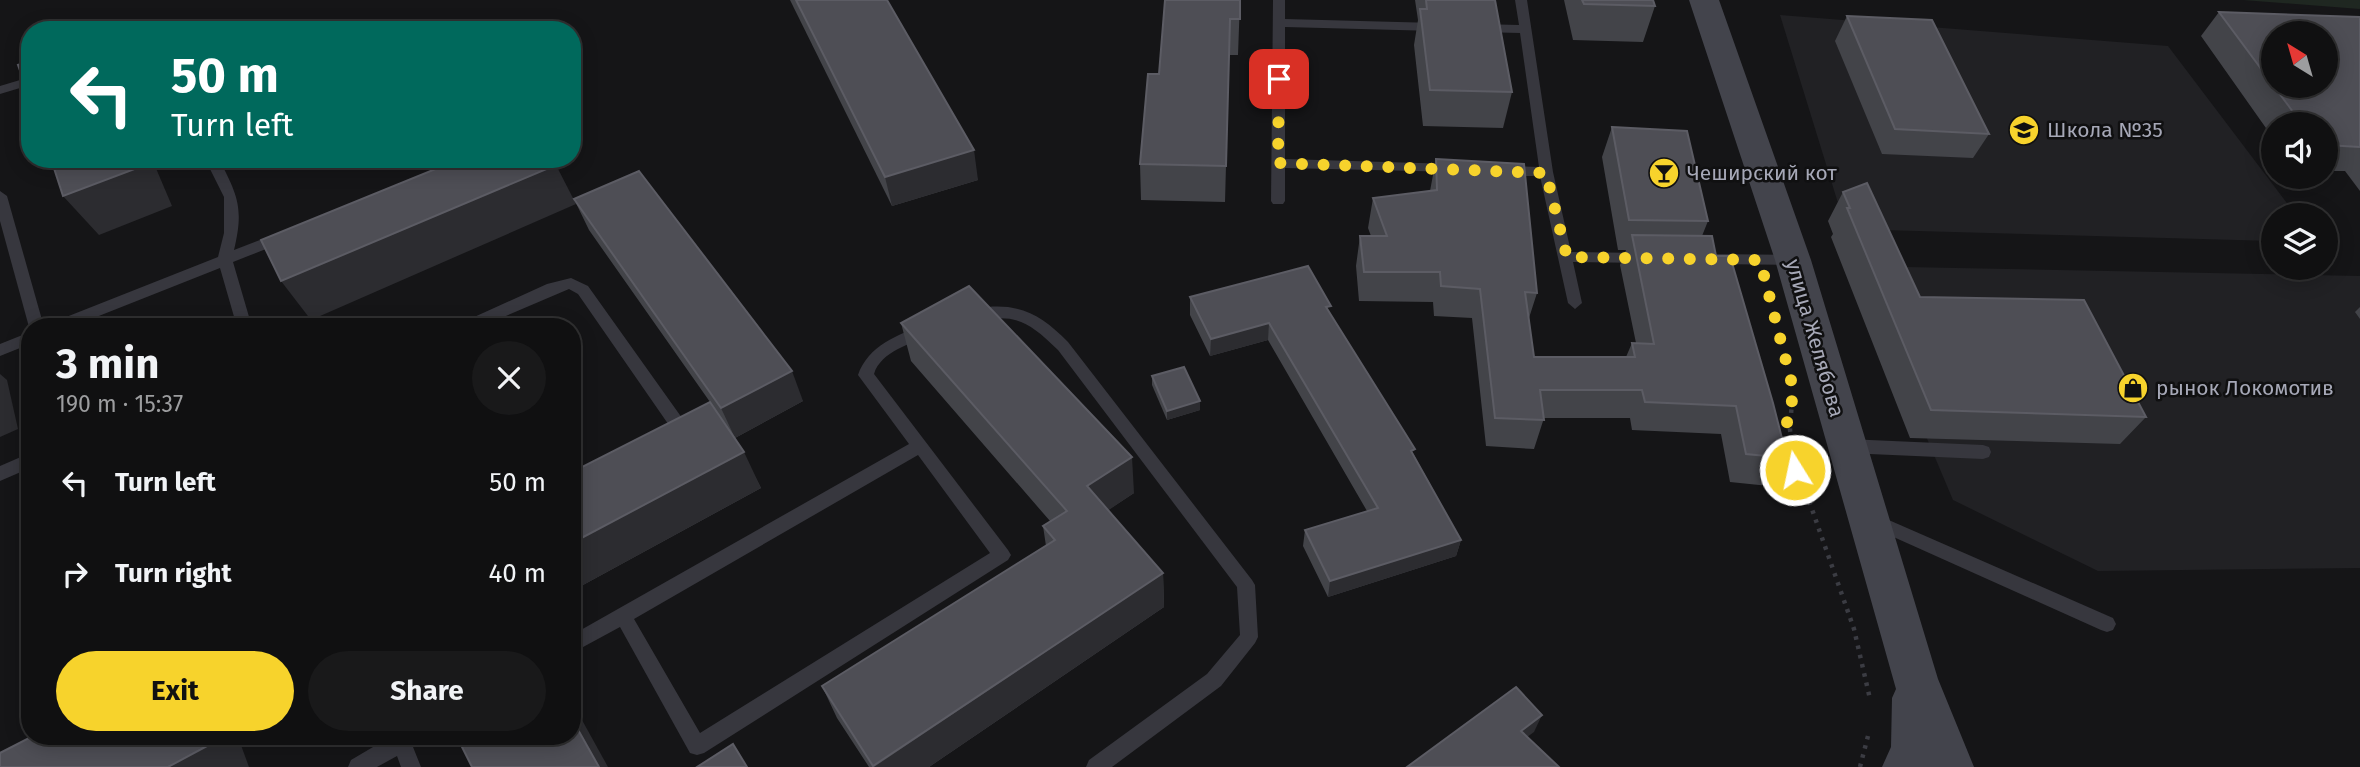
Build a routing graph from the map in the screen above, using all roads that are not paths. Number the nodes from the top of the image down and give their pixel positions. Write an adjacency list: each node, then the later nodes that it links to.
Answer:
1 (1279, 0): 4 (lane)
2 (1521, 0): 7 (lane)
3 (1704, 0): 23 (main road, улица Желябова)
4 (1279, 23): 5 (lane); 10 (lane)
5 (1444, 27)
6 (1471, 28): 7 (lane)
7 (1526, 29): 14 (lane)
8 (21, 83): 9 (lane)
9 (0, 89)
10 (1278, 163): 12 (lane); 16 (lane)
11 (216, 168): 22 (lane)
12 (1466, 170)
13 (1492, 170): 14 (lane)
14 (1546, 173): 19 (lane)
15 (0, 196): 17 (lane)
16 (1278, 201)
17 (3, 218): 25 (lane)
18 (300, 228): 22 (lane)
19 (1567, 257): 20 (lane); 24 (lane)
20 (1663, 258)
21 (1691, 259): 23 (lane)
22 (225, 260): 26 (lane); 27 (lane)
23 (1793, 260): 32 (main road, улица Желябова)
24 (1575, 303)
25 (34, 318)
26 (79, 318)
27 (242, 318)
28 (486, 318): 33 (lane)
29 (21, 342): 30 (lane)
30 (0, 350)
31 (920, 446): 38 (lane); 38 (lane); 46 (lane)
32 (1847, 446): 34 (lane); 37 (main road, улица Желябова)
33 (665, 450)
34 (1983, 452)
35 (21, 464): 36 (lane)
36 (0, 474)
37 (1866, 517): 39 (lane); 41 (main road, улица Желябова)
38 (623, 616): 40 (lane)
39 (2107, 624)
40 (581, 640)
41 (1915, 679): 47 (main road); 48 (main road)
42 (394, 745): 44 (lane)
43 (406, 745): 45 (lane)
44 (358, 767)
45 (411, 767)
46 (1096, 767)
47 (1906, 767)
48 (1950, 767)

